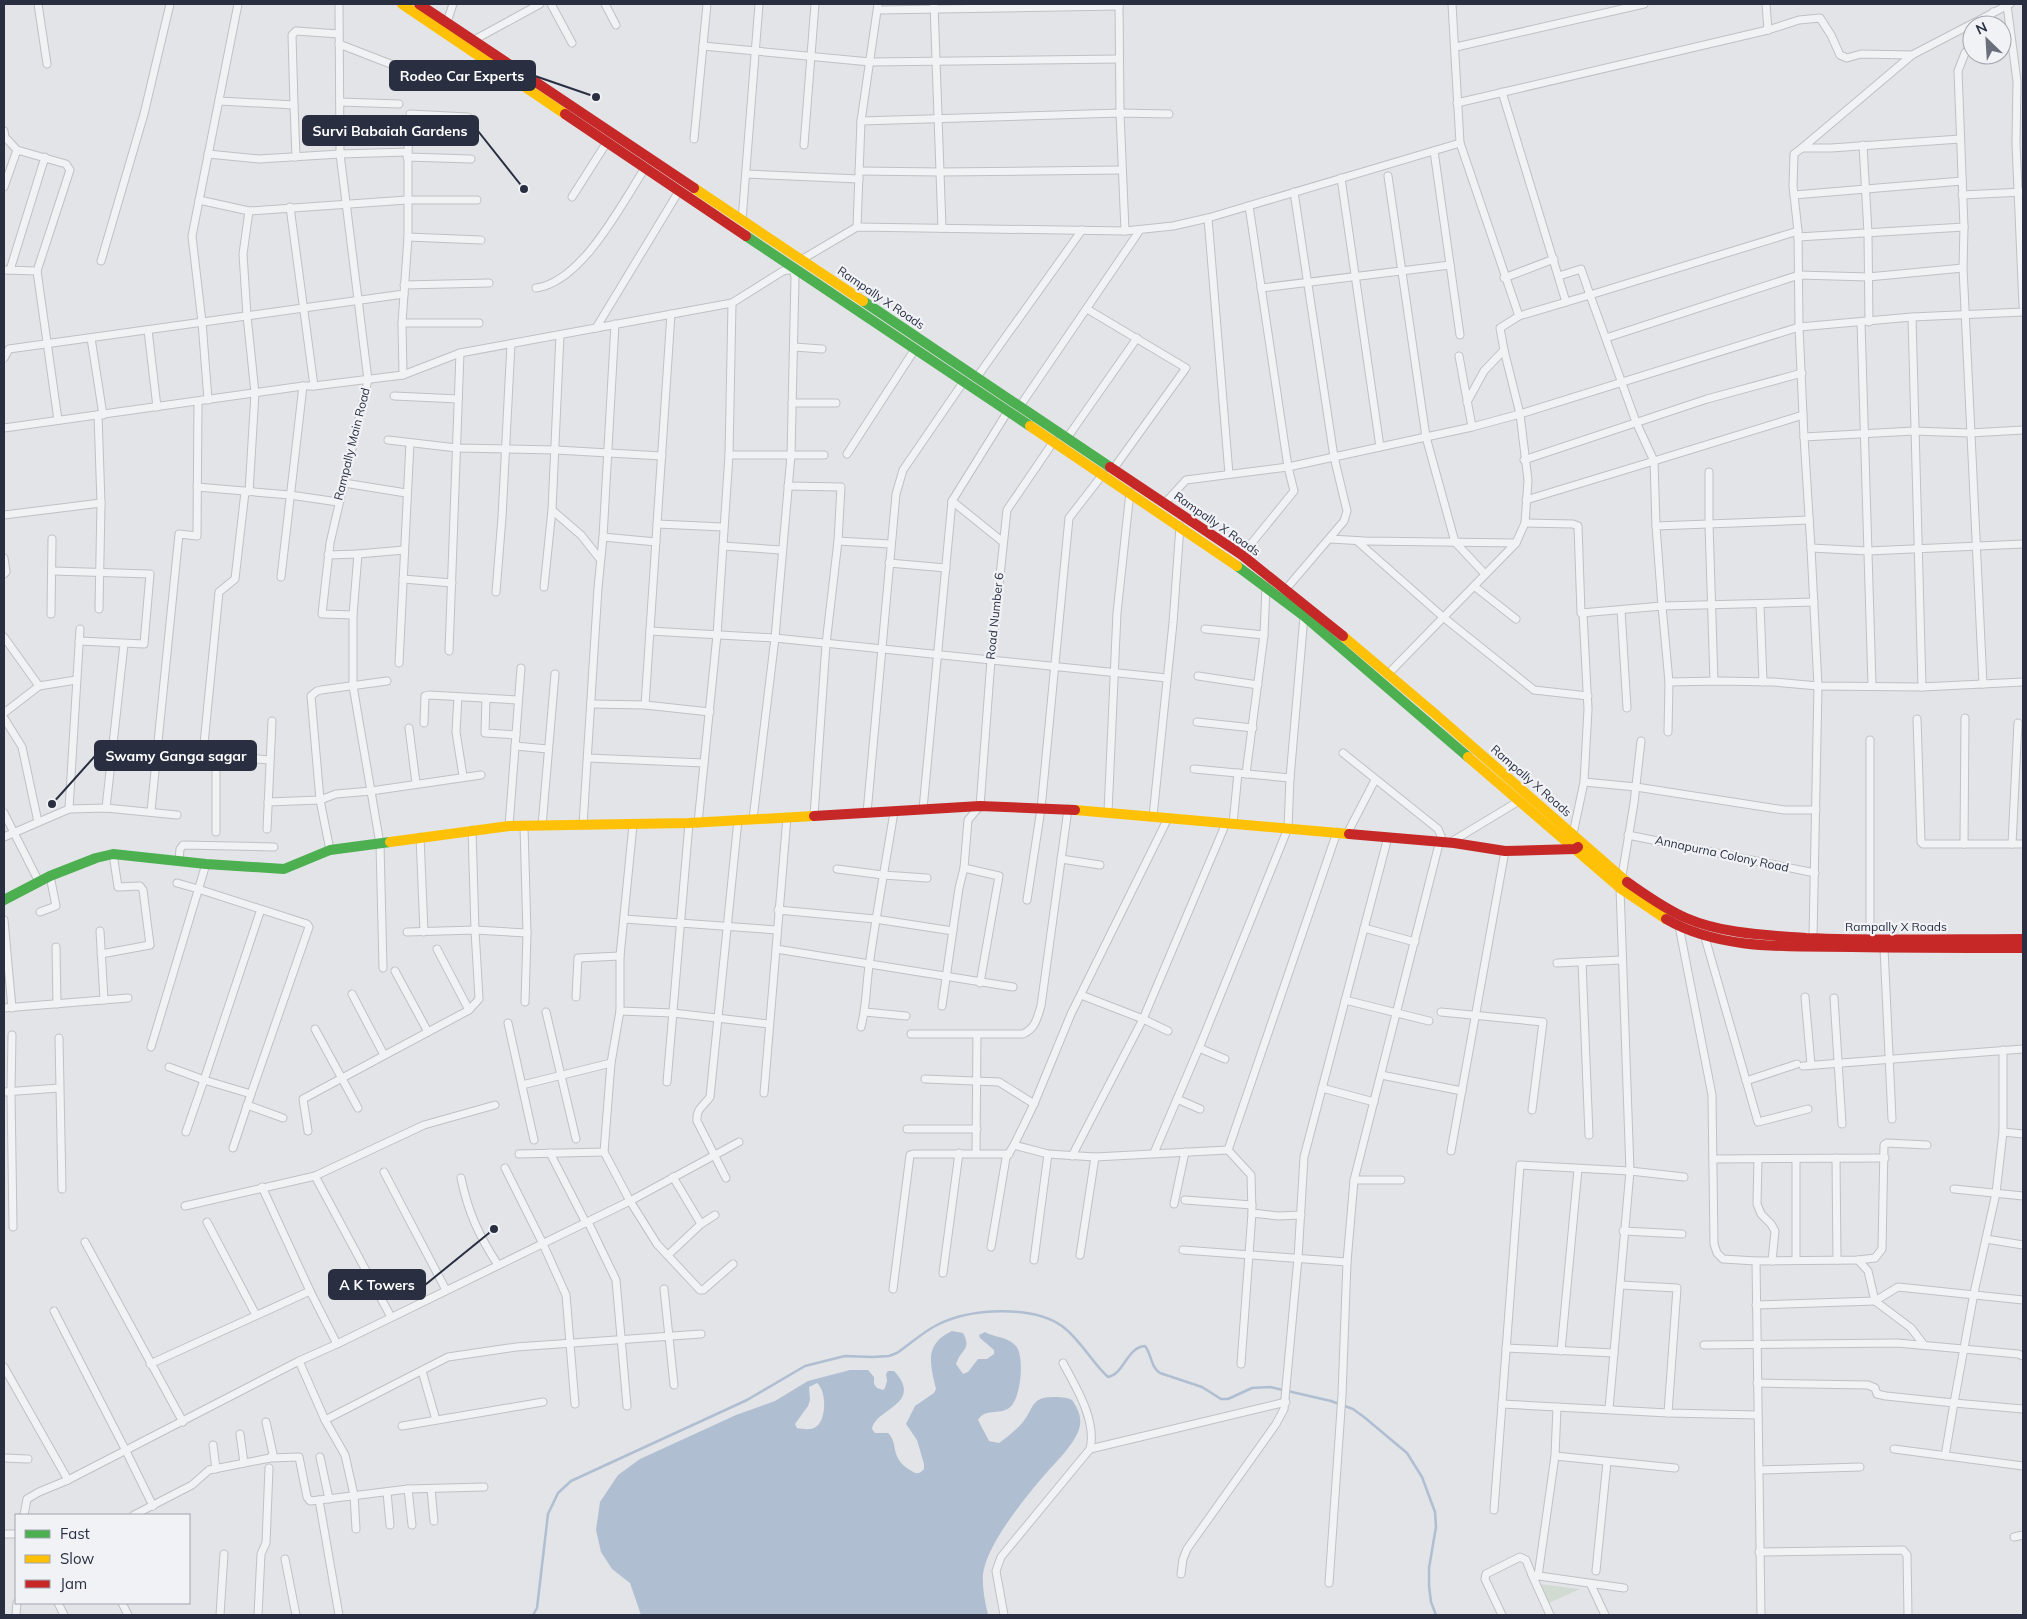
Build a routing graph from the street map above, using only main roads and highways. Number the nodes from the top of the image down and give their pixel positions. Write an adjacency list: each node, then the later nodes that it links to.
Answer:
1 (402, 4): 3 (main road)
2 (419, 4): 3 (main road, Rampally X Roads)
3 (1579, 846): 4 (main road); 5 (main road)
4 (1620, 883): 6 (main road, Rampally X Roads); 7 (main road)
5 (4, 900)
6 (2023, 940)
7 (2023, 948)

